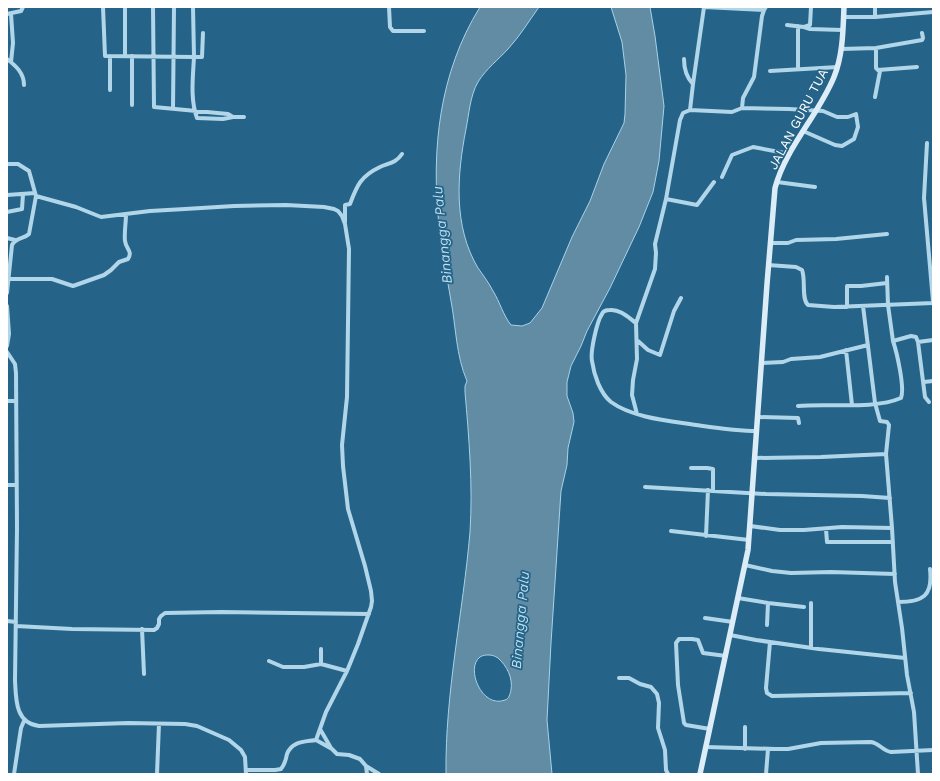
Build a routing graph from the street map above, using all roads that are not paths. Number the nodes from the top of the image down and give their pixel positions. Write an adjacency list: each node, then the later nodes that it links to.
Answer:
1 (24, 7): 14 (street)
2 (103, 7): 26 (street)
3 (125, 7): 27 (street)
4 (153, 7): 29 (street)
5 (174, 7): 30 (street)
6 (193, 7): 31 (street)
7 (389, 7): 21 (street)
8 (704, 7): 12 (street); 40 (street)
9 (811, 7): 19 (street)
10 (844, 7): 15 (main road, JALAN GURU TUA)
11 (875, 7): 16 (street)
12 (765, 8): 46 (street)
13 (933, 12): 16 (street)
14 (9, 14): 34 (street)
15 (844, 17): 16 (street); 20 (main road, JALAN GURU TUA)
16 (876, 17)
17 (787, 25): 18 (street)
18 (798, 26): 19 (street); 37 (street)
19 (804, 27): 20 (street)
20 (842, 30): 25 (main road, JALAN GURU TUA)
21 (424, 31)
22 (922, 32): 24 (street)
23 (203, 33): 31 (street)
24 (876, 48): 25 (street); 39 (street)
25 (841, 49): 35 (main road, JALAN GURU TUA)
26 (110, 56): 27 (street); 42 (street)
27 (125, 56): 28 (street)
28 (131, 56): 29 (street); 44 (street)
29 (152, 57): 30 (street); 45 (street)
30 (173, 57): 31 (street); 45 (street)
31 (194, 57): 47 (street)
32 (7, 59): 34 (street)
33 (684, 59): 40 (street)
34 (11, 62): 41 (street)
35 (838, 67): 37 (street); 49 (main road, JALAN GURU TUA)
36 (917, 67): 39 (street)
37 (798, 69): 38 (street)
38 (770, 71)
39 (880, 71): 43 (street)
40 (693, 84): 48 (street)
41 (24, 85)
42 (110, 90)
43 (875, 97)
44 (132, 105)
45 (173, 108): 47 (street)
46 (742, 108): 48 (street); 49 (street)
47 (194, 110): 50 (street); 50 (street)
48 (690, 110): 64 (street)
49 (816, 111): 52 (main road, JALAN GURU TUA); 52 (street)
50 (233, 117): 51 (street)
51 (244, 117)
52 (803, 132): 55 (main road, JALAN GURU TUA)
53 (927, 143): 72 (street)
54 (402, 154): 67 (street)
55 (790, 154): 57 (street); 59 (main road, JALAN GURU TUA)
56 (7, 164): 62 (street)
57 (722, 177)
58 (714, 182): 64 (street)
59 (777, 182): 60 (street); 71 (main road, JALAN GURU TUA)
60 (815, 187)
61 (23, 194): 62 (street); 63 (street); 65 (street)
62 (36, 194): 66 (street); 70 (street)
63 (7, 195)
64 (666, 199): 85 (street)
65 (7, 212)
66 (126, 214): 67 (street); 76 (street)
67 (345, 224): 132 (street)
68 (887, 234): 71 (street)
69 (7, 238): 70 (street)
70 (15, 240): 73 (street)
71 (771, 243): 74 (main road, JALAN GURU TUA)
72 (931, 257): 80 (street)
73 (8, 259): 76 (street)
74 (768, 265): 84 (street); 94 (main road, JALAN GURU TUA)
75 (887, 277): 77 (street)
76 (8, 279): 78 (street)
77 (887, 283): 81 (street); 84 (street)
78 (7, 293)
79 (681, 298): 88 (street)
80 (933, 302): 81 (street)
81 (888, 305): 83 (street); 87 (street)
82 (7, 306): 91 (street)
83 (862, 306): 84 (street); 90 (street)
84 (847, 307)
85 (636, 323): 88 (street); 103 (street)
86 (933, 340): 89 (street)
87 (894, 341): 89 (street); 100 (street)
88 (638, 342): 103 (street)
89 (918, 342): 96 (street)
90 (868, 345): 92 (street); 100 (street)
91 (7, 346)
92 (846, 350): 94 (street); 101 (street)
93 (7, 352): 98 (street)
94 (762, 363): 104 (main road, JALAN GURU TUA)
95 (933, 381): 96 (street)
96 (924, 382): 99 (street)
97 (7, 401): 98 (street)
98 (16, 401): 111 (street)
99 (929, 402)
100 (875, 403): 101 (street); 107 (street)
101 (852, 405): 102 (street)
102 (798, 406)
103 (638, 414): 106 (street)
104 (758, 417): 105 (street); 106 (main road, JALAN GURU TUA)
105 (799, 423)
106 (757, 431): 108 (main road, JALAN GURU TUA)
107 (886, 454): 108 (street); 116 (street)
108 (755, 458): 115 (main road, JALAN GURU TUA)
109 (690, 468): 114 (street)
110 (7, 485): 111 (street)
111 (16, 485): 136 (street)
112 (645, 487): 113 (street)
113 (708, 490): 114 (street); 121 (street)
114 (714, 491): 115 (street)
115 (752, 493): 116 (street); 117 (main road, JALAN GURU TUA)
116 (890, 498): 118 (street)
117 (750, 526): 119 (street); 122 (main road, JALAN GURU TUA)
118 (892, 528): 119 (street); 123 (street)
119 (826, 529): 123 (street)
120 (671, 531): 121 (street)
121 (706, 536): 122 (street)
122 (749, 540): 124 (main road, JALAN GURU TUA)
123 (892, 542): 126 (street)
124 (745, 565): 126 (street); 127 (main road, JALAN GURU TUA)
125 (930, 569): 128 (street)
126 (895, 574): 128 (street)
127 (738, 598): 129 (street); 135 (main road, JALAN GURU TUA)
128 (898, 602): 144 (street)
129 (768, 603): 131 (street); 137 (street)
130 (812, 603): 141 (street)
131 (804, 607)
132 (369, 614): 138 (street); 147 (street)
133 (705, 618): 135 (street)
134 (7, 621): 136 (street)
135 (733, 622): 139 (main road, JALAN GURU TUA)
136 (16, 624): 138 (street); 151 (street)
137 (767, 625)
138 (142, 629): 148 (street)
139 (730, 635): 140 (street); 143 (main road, JALAN GURU TUA)
140 (770, 642): 141 (street); 150 (street)
141 (811, 647): 144 (street)
142 (321, 649): 146 (street)
143 (726, 656): 155 (main road, JALAN GURU TUA); 155 (street)
144 (906, 658): 150 (street)
145 (269, 661): 146 (street)
146 (321, 664): 147 (street)
147 (347, 671): 154 (street)
148 (144, 674)
149 (619, 678): 169 (street)
150 (911, 693): 161 (street)
151 (24, 721): 152 (street); 165 (street)
152 (159, 724): 164 (street); 166 (street)
153 (745, 727): 159 (street)
154 (320, 729): 156 (street); 158 (street)
155 (710, 729): 157 (main road, JALAN GURU TUA)
156 (316, 740): 158 (street); 164 (street)
157 (706, 747): 159 (street); 170 (main road, JALAN GURU TUA)
158 (332, 748): 163 (street)
159 (745, 749): 160 (street)
160 (768, 749): 161 (street); 171 (street)
161 (916, 750): 162 (street); 172 (street)
162 (933, 750)
163 (366, 766): 167 (street); 168 (street)
164 (246, 772)
165 (14, 774)
166 (157, 774)
167 (367, 774)
168 (379, 774)
169 (668, 774)
170 (700, 774)
171 (766, 774)
172 (918, 774)

